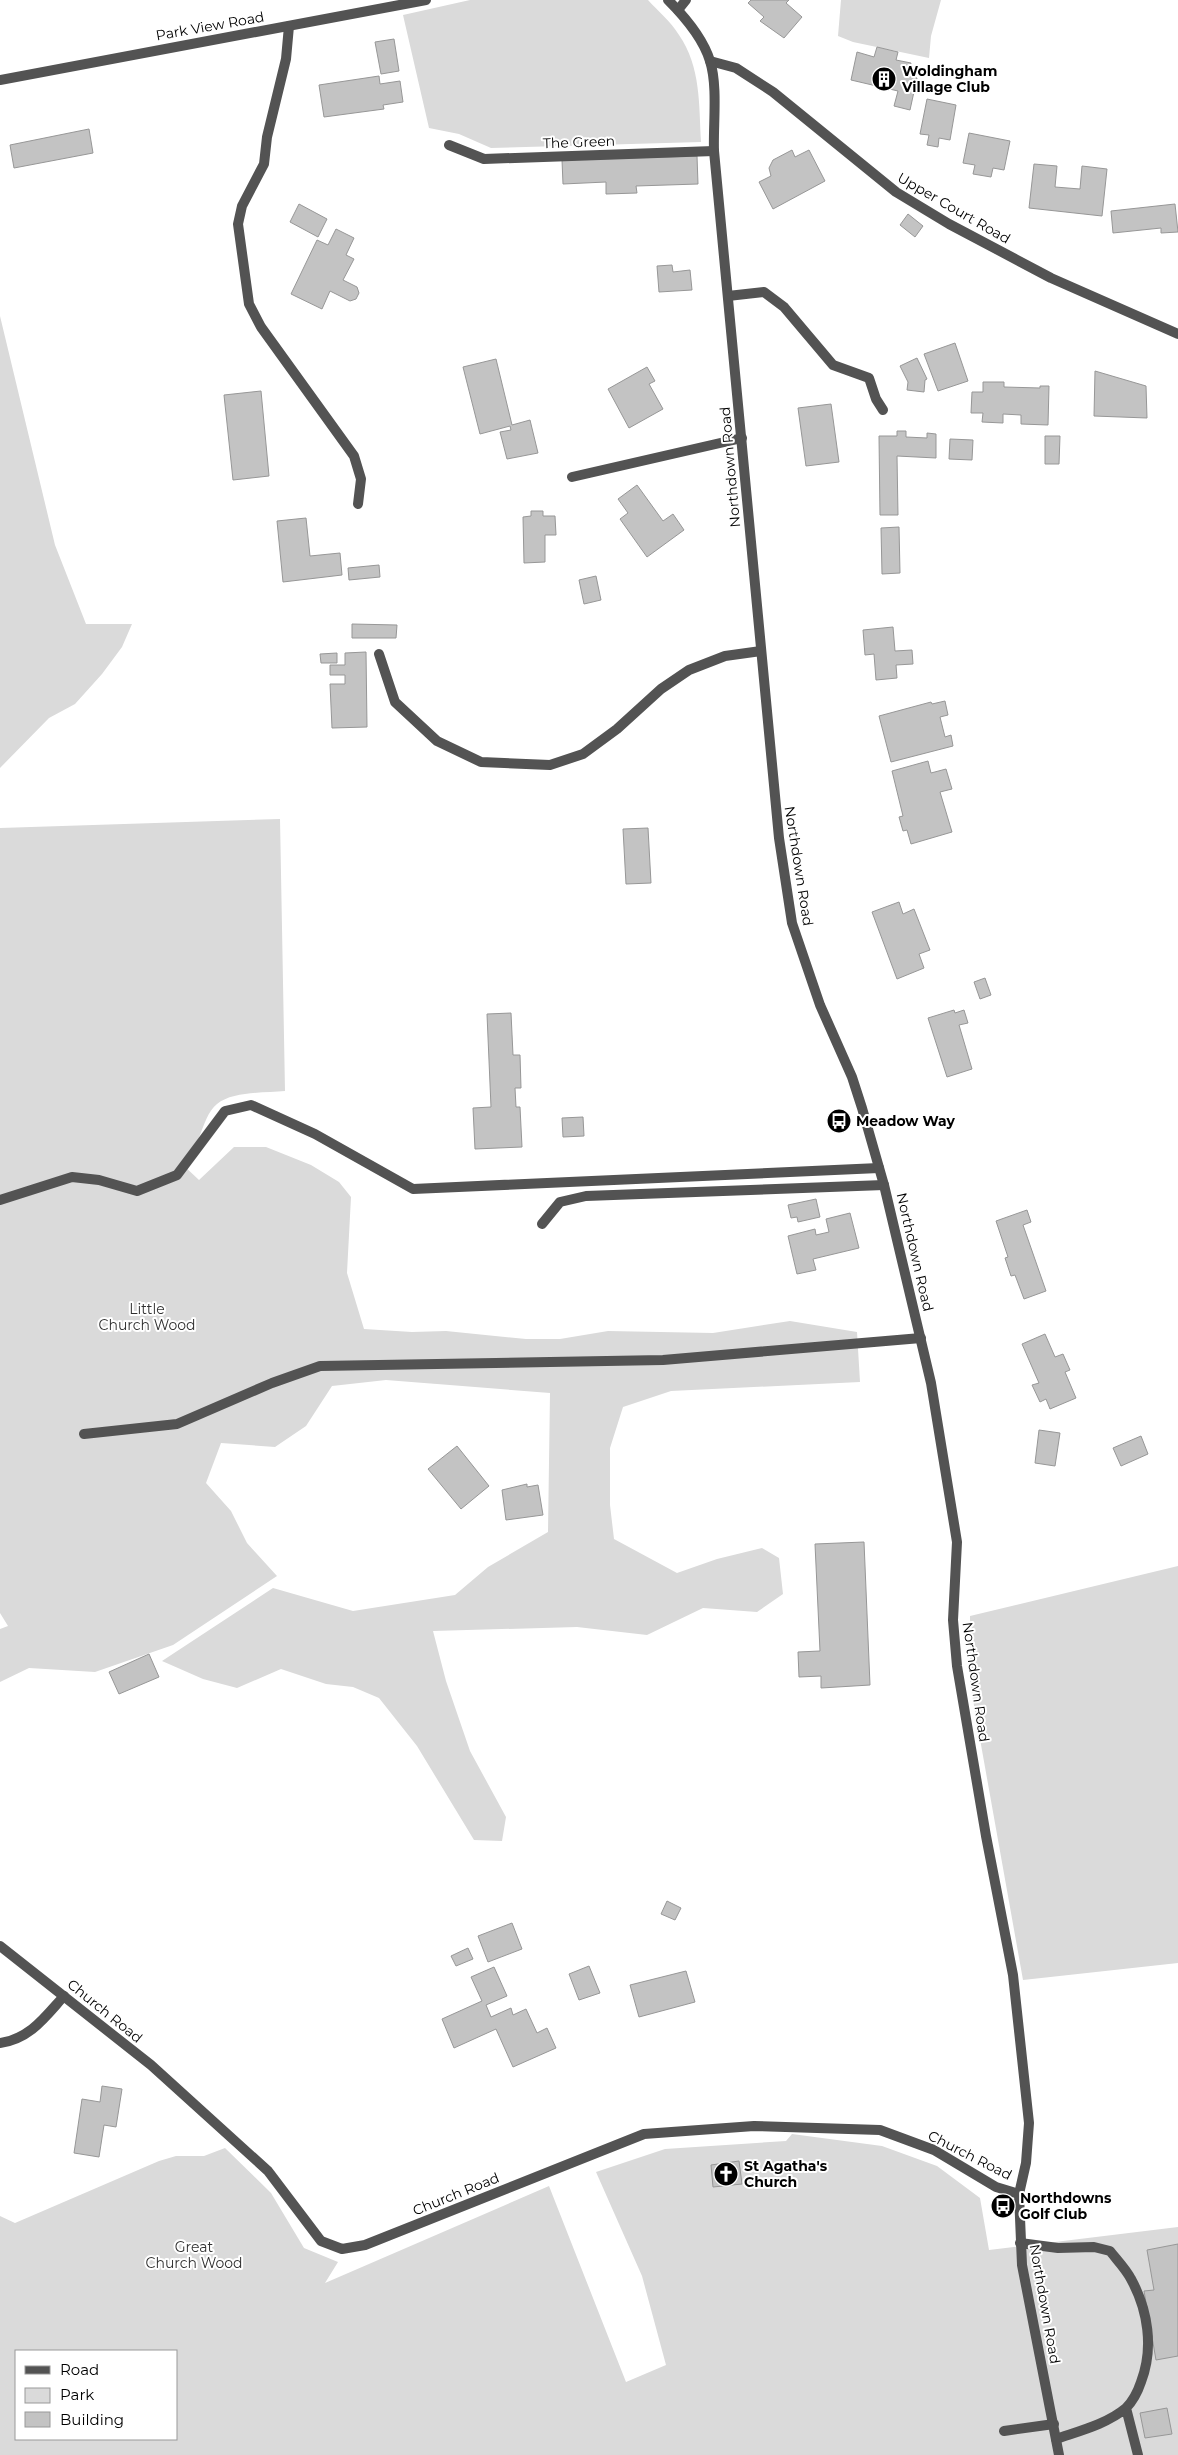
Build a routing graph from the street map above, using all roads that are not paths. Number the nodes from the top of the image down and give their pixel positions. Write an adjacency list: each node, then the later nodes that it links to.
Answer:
1 (426, 0): 5 (street, Park View Road)
2 (668, 0): 4 (street)
3 (686, 0): 4 (street)
4 (678, 10): 6 (street)
5 (289, 26): 7 (street, Park View Road); 15 (street)
6 (710, 61): 9 (street, Northdown Road); 11 (street, Upper Court Road)
7 (0, 80)
8 (449, 145): 9 (street, The Green)
9 (714, 151): 10 (street, Northdown Road)
10 (728, 296): 12 (street); 13 (street, Northdown Road)
11 (1178, 334)
12 (883, 410)
13 (742, 438): 14 (street); 16 (street, Northdown Road)
14 (572, 477)
15 (358, 504)
16 (761, 651): 17 (street); 18 (street, Northdown Road)
17 (378, 654)
18 (878, 1168): 19 (street, Northdown Road); 20 (street)
19 (884, 1185): 21 (street); 22 (street, Northdown Road)
20 (0, 1200)
21 (542, 1224)
22 (921, 1338): 23 (street); 27 (street, Northdown Road)
23 (84, 1434)
24 (0, 1946): 25 (street, Church Road)
25 (64, 1996): 26 (street); 27 (street, Church Road)
26 (0, 2043)
27 (1019, 2194): 28 (street, Northdown Road)
28 (1020, 2243): 29 (street); 30 (street, Northdown Road)
29 (1126, 2408): 32 (street); 34 (street)
30 (1054, 2424): 31 (street); 32 (street, Northdown Road)
31 (1004, 2431)
32 (1056, 2440): 33 (street, Northdown Road)
33 (1060, 2455)
34 (1138, 2455)

